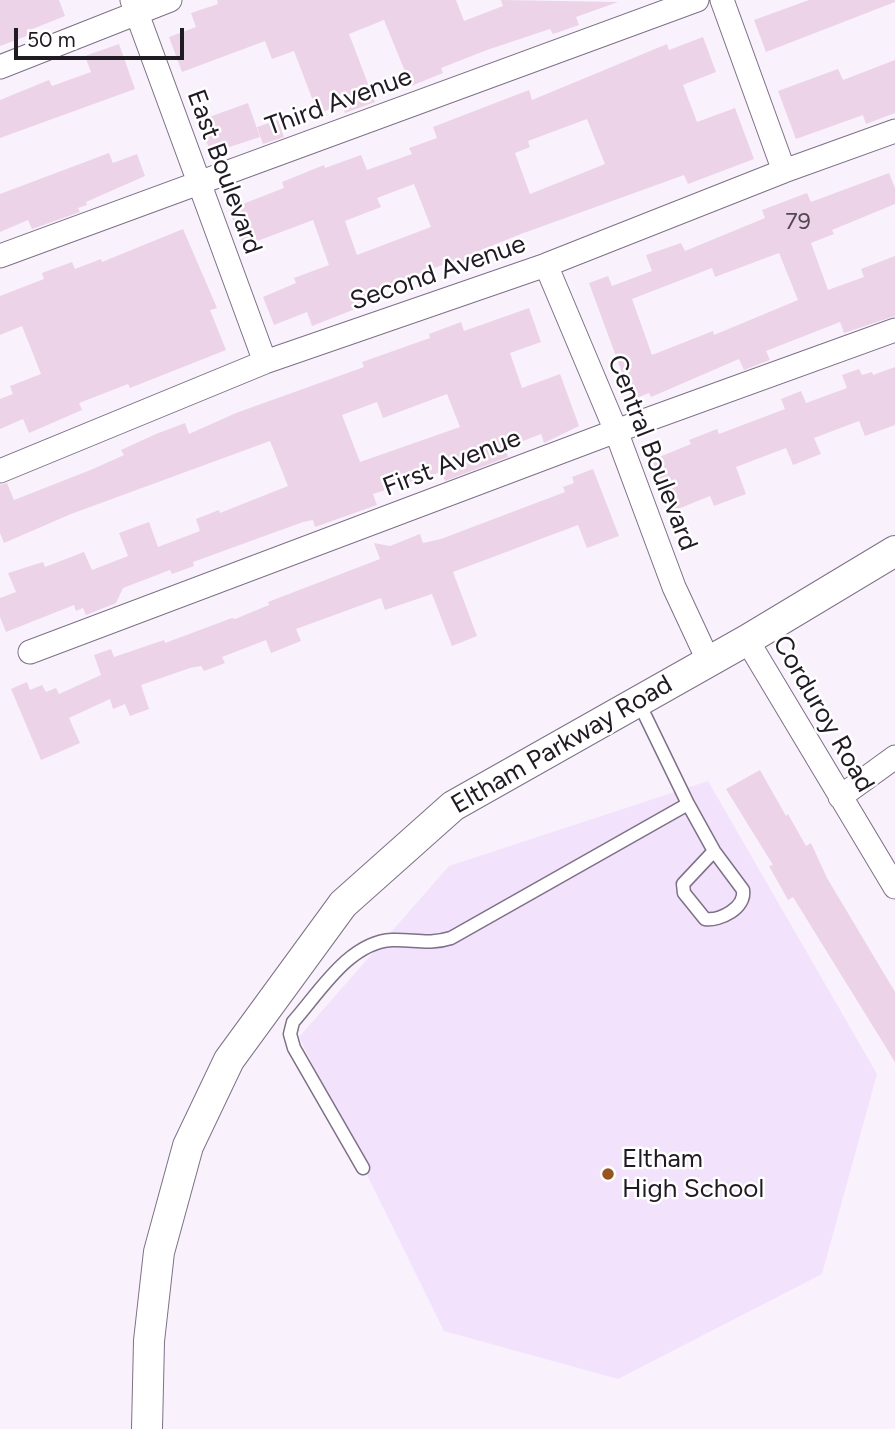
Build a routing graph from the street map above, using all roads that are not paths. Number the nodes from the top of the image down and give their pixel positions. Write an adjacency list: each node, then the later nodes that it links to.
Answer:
1 (170, 0): 4 (street)
2 (697, 0): 8 (street, Third Avenue)
3 (722, 0): 7 (street)
4 (135, 6): 5 (street); 8 (street, East Boulevard)
5 (0, 67)
6 (895, 131): 7 (street, Second Avenue)
7 (784, 170): 10 (street, Second Avenue)
8 (198, 184): 9 (street, Third Avenue); 12 (street, East Boulevard)
9 (0, 256)
10 (546, 265): 12 (street, Second Avenue); 13 (street, Central Boulevard)
11 (895, 330): 13 (street, First Avenue)
12 (265, 362): 14 (street, Second Avenue)
13 (616, 431): 17 (street, First Avenue); 18 (street, Central Boulevard)
14 (0, 471)
15 (895, 551): 16 (street, Eltham Parkway Road)
16 (747, 640): 18 (street, Eltham Parkway Road); 21 (street, Corduroy Road)
17 (30, 652)
18 (708, 660): 19 (street, Eltham Parkway Road)
19 (638, 700): 22 (lane); 26 (street, Eltham Parkway Road)
20 (895, 757): 21 (street)
21 (839, 797): 24 (street, Corduroy Road)
22 (688, 804): 23 (lane); 25 (lane)
23 (714, 851): 23 (lane)
24 (895, 887)
25 (363, 1168)
26 (147, 1429)

